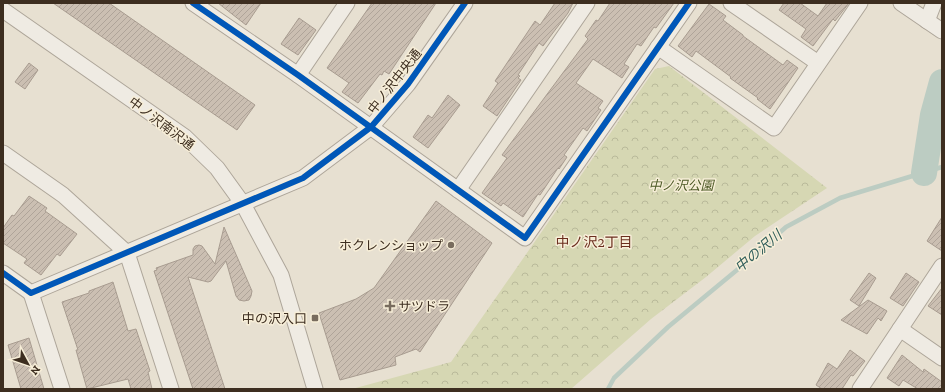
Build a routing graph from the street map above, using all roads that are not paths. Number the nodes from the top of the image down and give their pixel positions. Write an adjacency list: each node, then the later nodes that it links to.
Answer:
1 (193, 3): 14 (street)
2 (465, 3): 15 (street, 中ノ沢中央通)
3 (587, 3): 17 (street)
4 (689, 3): 12 (street)
5 (731, 3): 13 (street)
6 (860, 3): 13 (street)
7 (901, 3): 11 (street)
8 (934, 3): 11 (street)
9 (342, 5): 14 (street)
10 (3, 10): 18 (street, 中ノ沢南沢通)
11 (935, 26)
12 (658, 47): 13 (street); 17 (street)
13 (818, 63)
14 (298, 75): 15 (street)
15 (371, 127): 17 (street); 18 (street, 中ノ沢中央通)
16 (3, 153): 19 (street)
17 (458, 190)
18 (244, 204): 19 (street, 中ノ沢中央通); 27 (street, 中ノ沢南沢通)
19 (127, 253): 22 (street, 中ノ沢中央通); 26 (street)
20 (942, 266): 23 (street)
21 (3, 273): 22 (street)
22 (31, 293): 25 (street)
23 (900, 329): 24 (street); 28 (street)
24 (942, 358)
25 (62, 389)
26 (172, 389)
27 (315, 389)
28 (860, 389)

